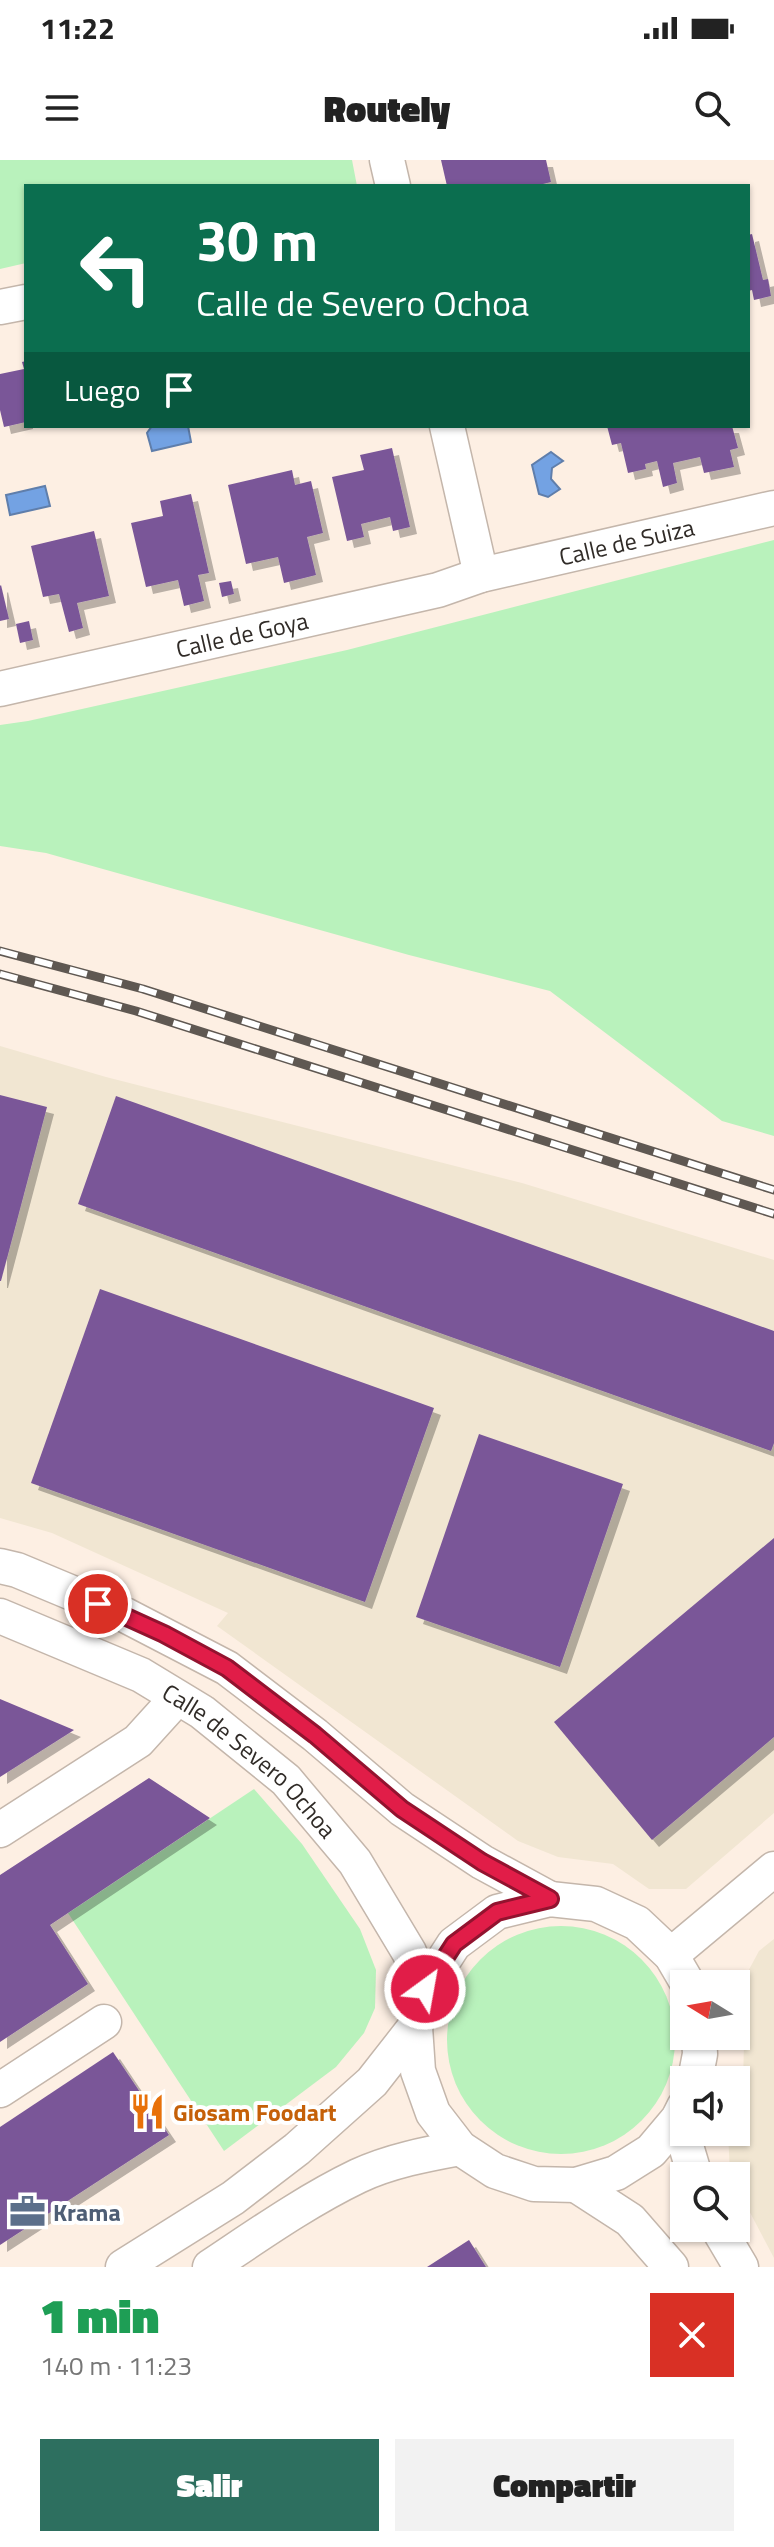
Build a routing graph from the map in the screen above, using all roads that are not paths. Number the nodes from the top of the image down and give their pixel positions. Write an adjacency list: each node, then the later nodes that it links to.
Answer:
1 (387, 160): 2 (street)
2 (393, 184)
3 (24, 302): 4 (street)
4 (0, 307)
5 (447, 428): 7 (street)
6 (774, 508): 7 (street, Calle de Suiza)
7 (481, 575): 8 (street, Calle de Goya)
8 (0, 689)
9 (0, 1566): 14 (street)
10 (0, 1616): 11 (street, Calle de Severo Ochoa)
11 (177, 1698): 12 (street); 17 (street, Calle de Severo Ochoa)
12 (0, 1830)
13 (774, 1869): 15 (street)
14 (550, 1899): 15 (street); 17 (street)
15 (671, 1955): 16 (street)
16 (680, 1970)
17 (425, 1989): 19 (street)
18 (104, 2022): 20 (street)
19 (415, 2027): 22 (street); 25 (street)
20 (0, 2090)
21 (670, 2127): 23 (street)
22 (460, 2148): 23 (street); 26 (street)
23 (576, 2185): 27 (street)
24 (726, 2242): 28 (street)
25 (123, 2267)
26 (210, 2267)
27 (671, 2267)
28 (741, 2267)

